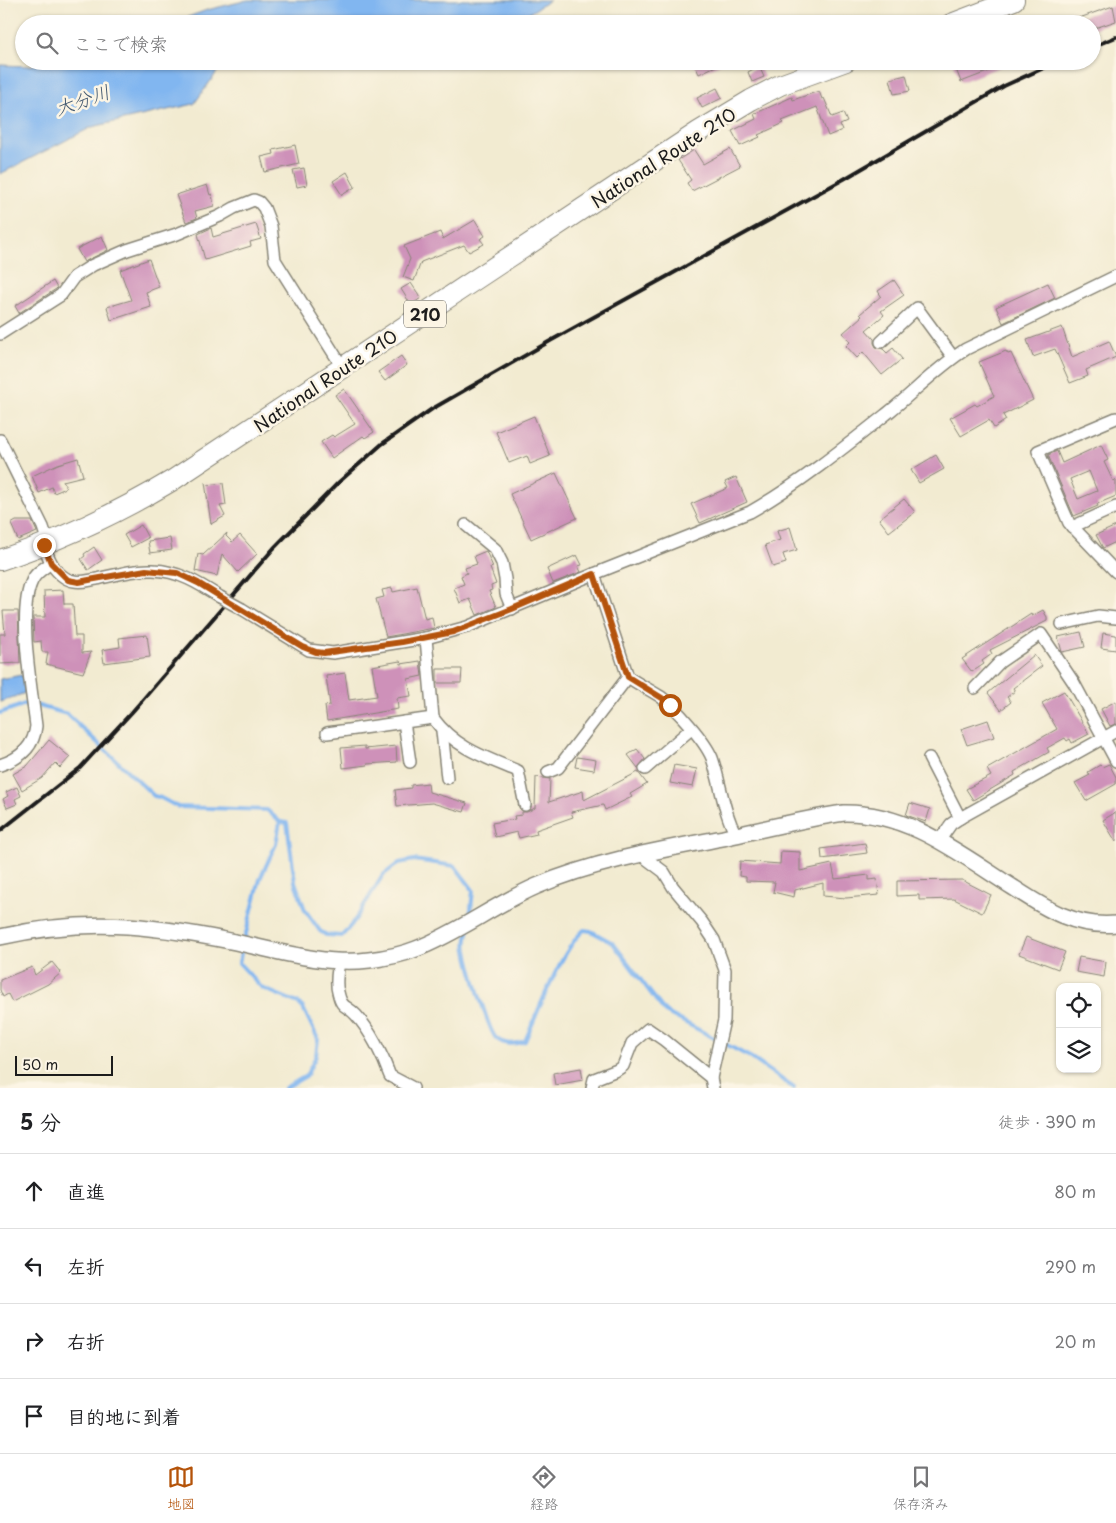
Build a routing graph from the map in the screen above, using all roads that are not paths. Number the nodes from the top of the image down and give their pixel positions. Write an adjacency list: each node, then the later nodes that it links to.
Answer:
1 (1014, 0): 2 (highway)
2 (975, 15)
3 (822, 70): 8 (highway, National Route 210 / 210)
4 (1116, 276): 7 (street)
5 (0, 334): 8 (street)
6 (881, 342): 7 (street)
7 (953, 357): 17 (street)
8 (343, 368): 14 (highway, National Route 210 / 210)
9 (1116, 418): 13 (street)
10 (0, 440): 14 (street)
11 (1116, 507): 13 (street)
12 (466, 525): 18 (street)
13 (1072, 527): 16 (street)
14 (48, 550): 15 (highway, National Route 210 / 210); 21 (street, bridge); 34 (street)
15 (0, 560)
16 (1116, 572)
17 (594, 574): 18 (street); 22 (street)
18 (512, 609): 21 (street)
19 (1116, 618): 20 (street)
20 (1062, 624)
21 (426, 638): 24 (street)
22 (628, 677): 26 (street); 36 (street)
23 (975, 688): 30 (street)
24 (433, 718): 25 (street); 27 (street)
25 (404, 722): 29 (street); 33 (street)
26 (691, 729): 35 (street); 40 (street)
27 (442, 731): 37 (street); 38 (street)
28 (1116, 731): 30 (street)
29 (327, 733)
30 (1104, 739): 32 (street); 39 (street)
31 (929, 758): 39 (street)
32 (1116, 761)
33 (410, 762)
34 (0, 766)
35 (645, 769)
36 (548, 772)
37 (447, 778)
38 (525, 805)
39 (960, 818): 41 (street)
40 (736, 835): 41 (street); 42 (street)
41 (940, 841): 43 (street)
42 (640, 854): 45 (street); 46 (street)
43 (1116, 924)
44 (0, 937): 45 (street)
45 (339, 961): 47 (street)
46 (712, 1083): 48 (street)
47 (413, 1088)
48 (592, 1088)

